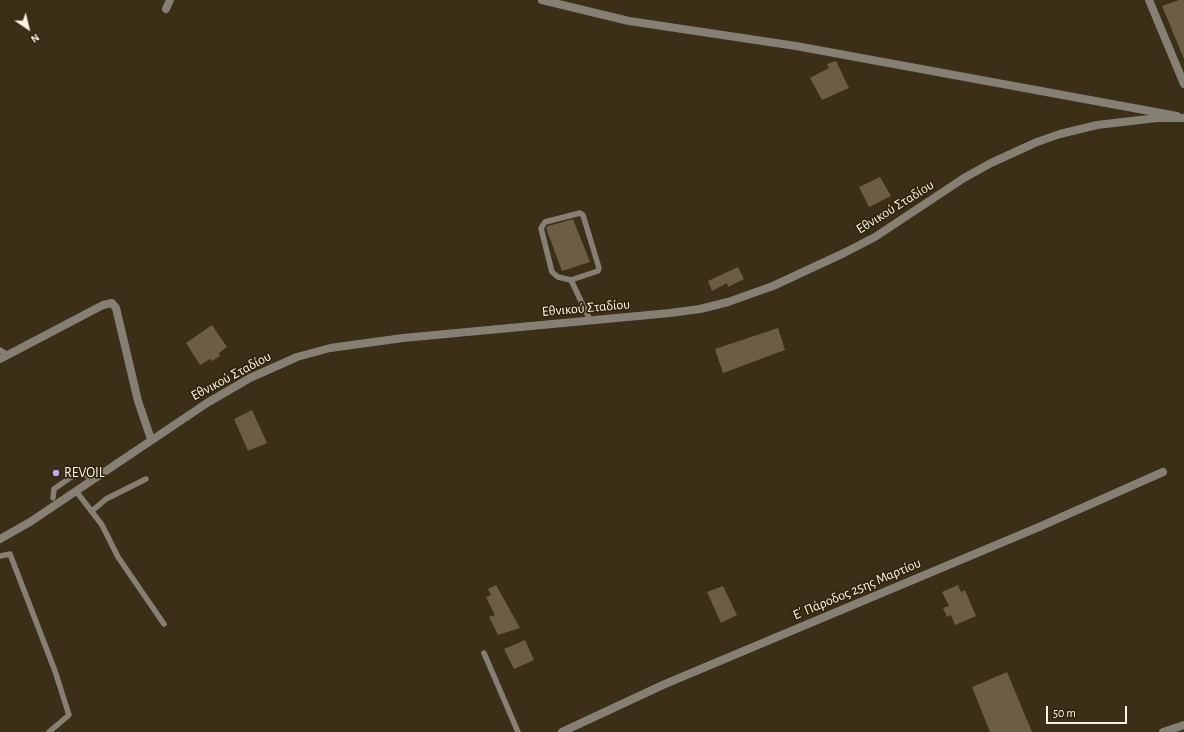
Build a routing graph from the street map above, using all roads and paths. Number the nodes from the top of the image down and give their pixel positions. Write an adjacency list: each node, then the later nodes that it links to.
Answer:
1 (170, 0): 4 (street)
2 (542, 0): 6 (street)
3 (1149, 0): 5 (street)
4 (166, 9)
5 (1184, 84)
6 (1184, 117): 8 (street, Εθνικού Σταδίου)
7 (571, 280): 7 (lane); 8 (lane)
8 (590, 320): 12 (street, Εθνικού Σταδίου)
9 (0, 350): 10 (lane)
10 (8, 355): 11 (street); 12 (street)
11 (0, 359)
12 (151, 439): 14 (street, Εθνικού Σταδίου)
13 (1163, 472): 26 (street, Ε΄ Πάροδος 25ης Μαρτίου)
14 (96, 478): 16 (street, Εθνικού Σταδίου); 17 (lane)
15 (146, 479): 18 (lane)
16 (76, 491): 18 (lane); 19 (street, Εθνικού Σταδίου)
17 (53, 498)
18 (92, 511): 21 (lane)
19 (0, 539)
20 (0, 556): 24 (lane)
21 (164, 624)
22 (484, 653): 25 (lane)
23 (1184, 725): 27 (street)
24 (49, 732)
25 (518, 732)
26 (562, 732)
27 (1163, 732)

